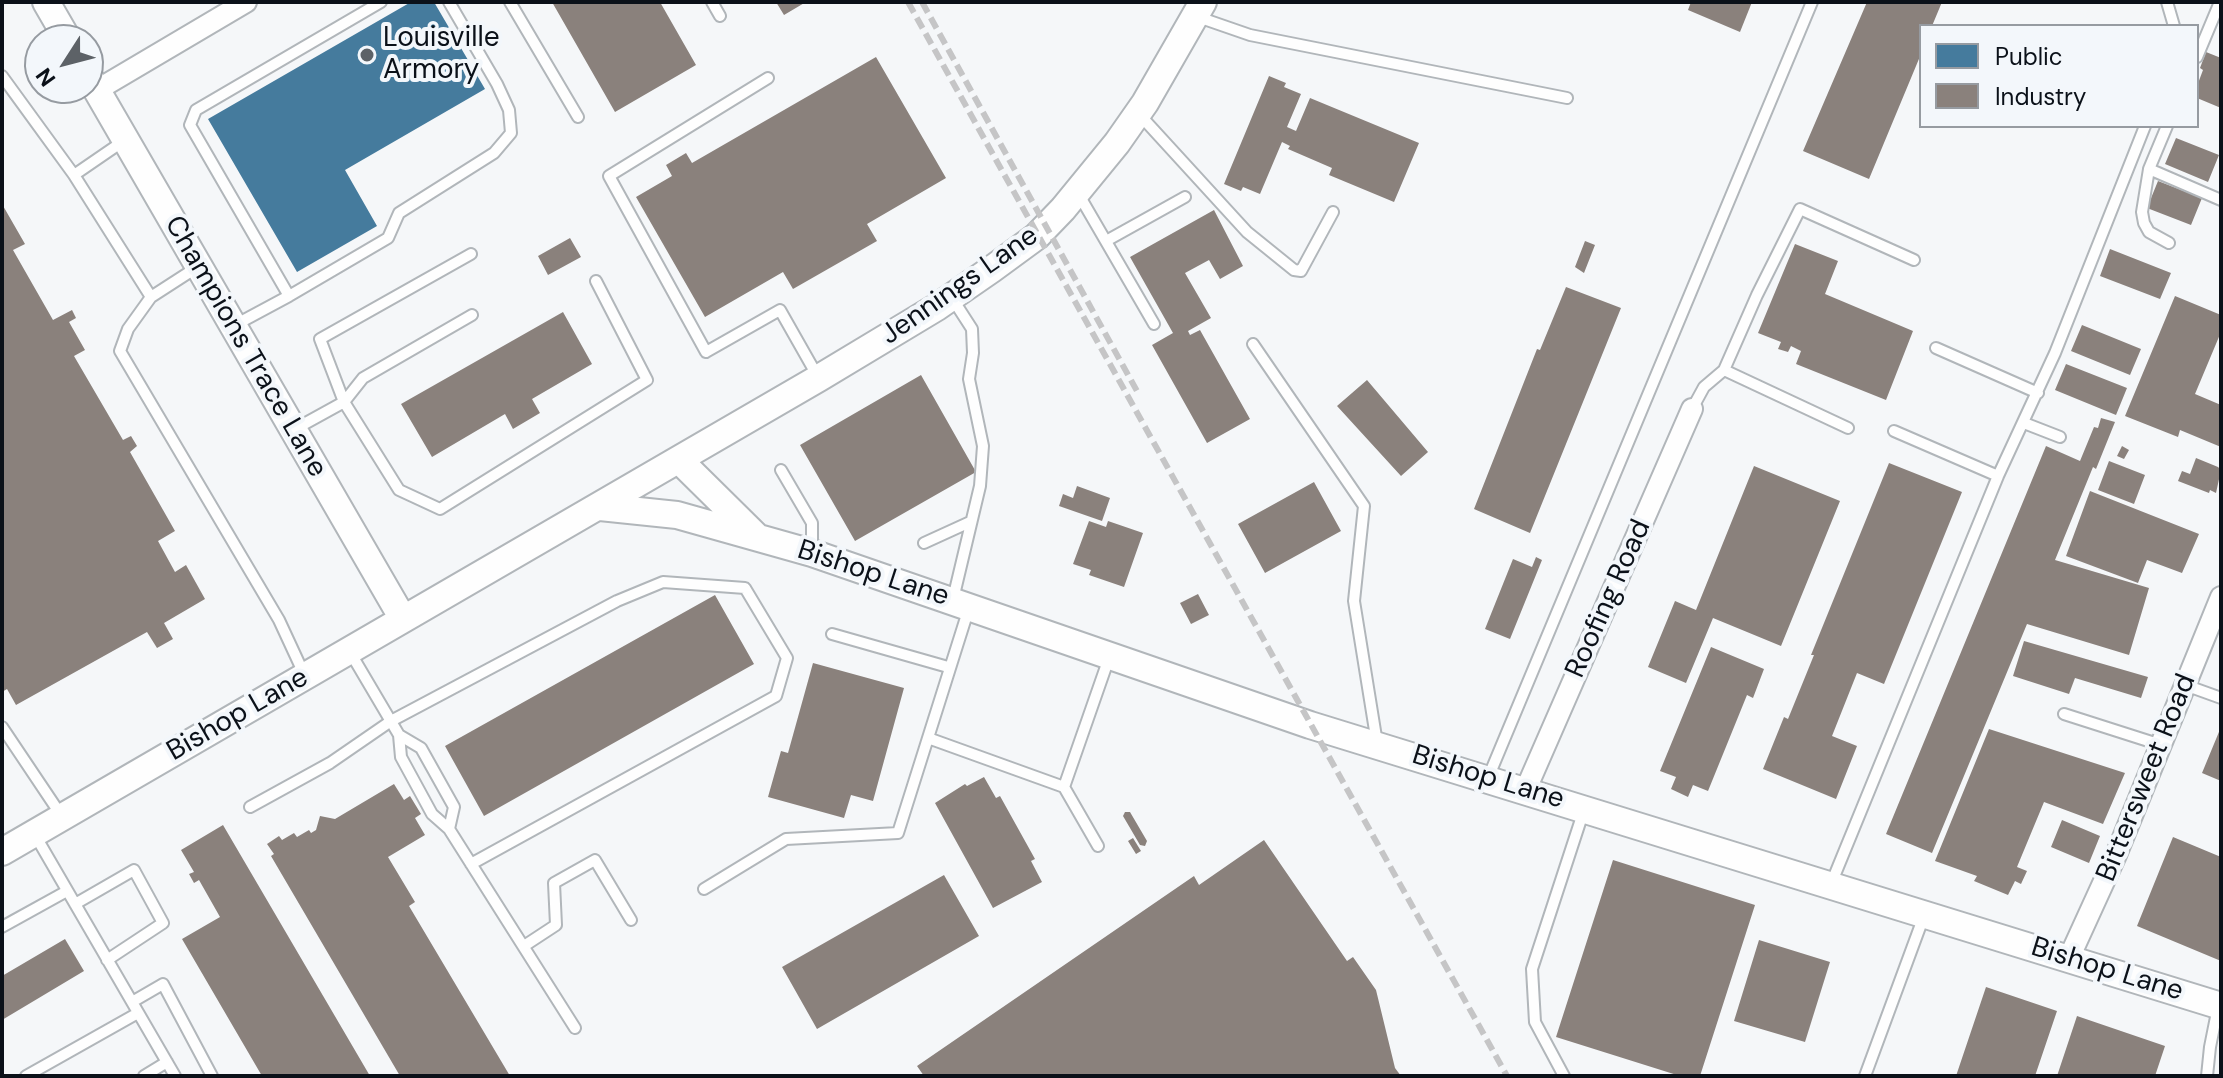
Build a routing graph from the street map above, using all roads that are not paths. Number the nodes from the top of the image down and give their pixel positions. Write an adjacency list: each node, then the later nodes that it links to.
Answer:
1 (46, 2): 12 (street)
2 (246, 2): 16 (street)
3 (381, 2): 37 (lane)
4 (449, 2): 37 (lane)
5 (510, 2): 21 (lane)
6 (712, 2): 11 (lane)
7 (1812, 2): 80 (lane)
8 (2167, 2): 13 (lane)
9 (2220, 2): 14 (lane)
10 (1199, 9): 18 (lane); 20 (street, Jennings Lane)
11 (720, 16)
12 (59, 24)
13 (2173, 24)
14 (2199, 52)
15 (2, 76): 26 (lane)
16 (104, 76)
17 (768, 78): 46 (lane)
18 (1567, 98)
19 (104, 103): 24 (street, Champions Trace Lane)
20 (1138, 113): 27 (street, Jennings Lane); 30 (lane)
21 (578, 117)
22 (2144, 128): 47 (lane)
23 (2166, 128): 25 (lane)
24 (125, 140): 26 (lane); 35 (street, Champions Trace Lane)
25 (2149, 169): 29 (lane); 32 (lane)
26 (74, 175): 38 (lane)
27 (1077, 191): 31 (lane); 39 (street, Jennings Lane)
28 (1185, 197): 31 (lane)
29 (2221, 200)
30 (1333, 212)
31 (1106, 241): 41 (lane)
32 (2169, 243)
33 (471, 254): 48 (lane)
34 (1914, 260): 45 (lane)
35 (199, 266): 38 (lane); 42 (street, Champions Trace Lane)
36 (596, 281): 48 (lane)
37 (289, 296): 42 (lane)
38 (151, 297): 70 (lane)
39 (951, 297): 46 (street, Jennings Lane); 59 (lane)
40 (472, 315): 48 (lane)
41 (1154, 324)
42 (233, 326): 52 (street, Champions Trace Lane)
43 (1253, 344): 78 (lane)
44 (1936, 348): 47 (lane)
45 (1724, 370): 49 (lane); 51 (lane)
46 (819, 378): 55 (street, Jennings Lane)
47 (2038, 393): 50 (lane)
48 (344, 402): 52 (lane)
49 (1692, 409): 82 (street, Roofing Road)
50 (2024, 423): 54 (lane); 57 (lane)
51 (1848, 428)
52 (293, 430): 65 (street, Champions Trace Lane)
53 (1894, 431): 57 (lane)
54 (2060, 437)
55 (679, 460): 58 (street, Bishop Lane); 60 (street, Bishop Lane)
56 (781, 470): 62 (lane)
57 (1998, 476): 91 (lane)
58 (600, 507): 60 (street, Bishop Lane); 65 (street, Bishop Lane)
59 (970, 522): 61 (lane); 64 (lane)
60 (759, 538): 62 (street, Bishop Lane)
61 (924, 543)
62 (812, 553): 64 (street, Bishop Lane)
63 (2221, 597): 71 (street, Bittersweet Road)
64 (961, 604): 68 (street, Bishop Lane); 69 (lane)
65 (403, 619): 67 (street, Bishop Lane)
66 (832, 634): 69 (lane)
67 (349, 650): 70 (street, Bishop Lane); 74 (lane)
68 (1110, 655): 78 (street, Bishop Lane); 81 (lane)
69 (948, 667): 77 (lane)
70 (304, 676): 85 (street, Bishop Lane)
71 (2185, 685): 72 (lane); 79 (street, Bittersweet Road)
72 (2221, 698)
73 (2064, 714): 79 (lane)
74 (391, 721): 76 (lane); 83 (lane); 90 (lane)
75 (2, 727): 85 (lane)
76 (399, 735): 86 (lane); 86 (lane)
77 (928, 738): 81 (lane); 92 (lane)
78 (1377, 745): 80 (street, Bishop Lane)
79 (2161, 745): 99 (street, Bittersweet Road)
80 (1488, 778): 82 (street, Bishop Lane)
81 (1064, 787): 88 (lane)
82 (1526, 789): 84 (street, Bishop Lane)
83 (250, 807)
84 (1585, 808): 91 (street, Bishop Lane); 110 (lane)
85 (62, 817): 87 (street, Bishop Lane)
86 (449, 829): 90 (lane)
87 (34, 833): 89 (street, Bishop Lane); 93 (lane)
88 (1098, 846)
89 (2, 852)
90 (471, 864): 98 (lane)
91 (1830, 886): 95 (street, Bishop Lane)
92 (704, 889)
93 (67, 891): 94 (lane); 97 (lane)
94 (75, 904): 100 (lane); 100 (lane)
95 (1924, 914): 99 (street, Bishop Lane); 111 (lane)
96 (631, 920): 98 (lane)
97 (2, 927)
98 (524, 946): 104 (lane)
99 (2069, 958): 102 (street, Bishop Lane)
100 (107, 960): 101 (lane)
101 (132, 1002): 103 (lane); 109 (lane)
102 (2220, 1005): 112 (lane)
103 (138, 1013): 105 (lane); 106 (lane)
104 (575, 1028)
105 (167, 1062): 107 (lane); 108 (lane)
106 (26, 1076)
107 (144, 1076)
108 (175, 1076)
109 (212, 1076)
110 (1564, 1076)
111 (1865, 1076)
112 (2207, 1076)

